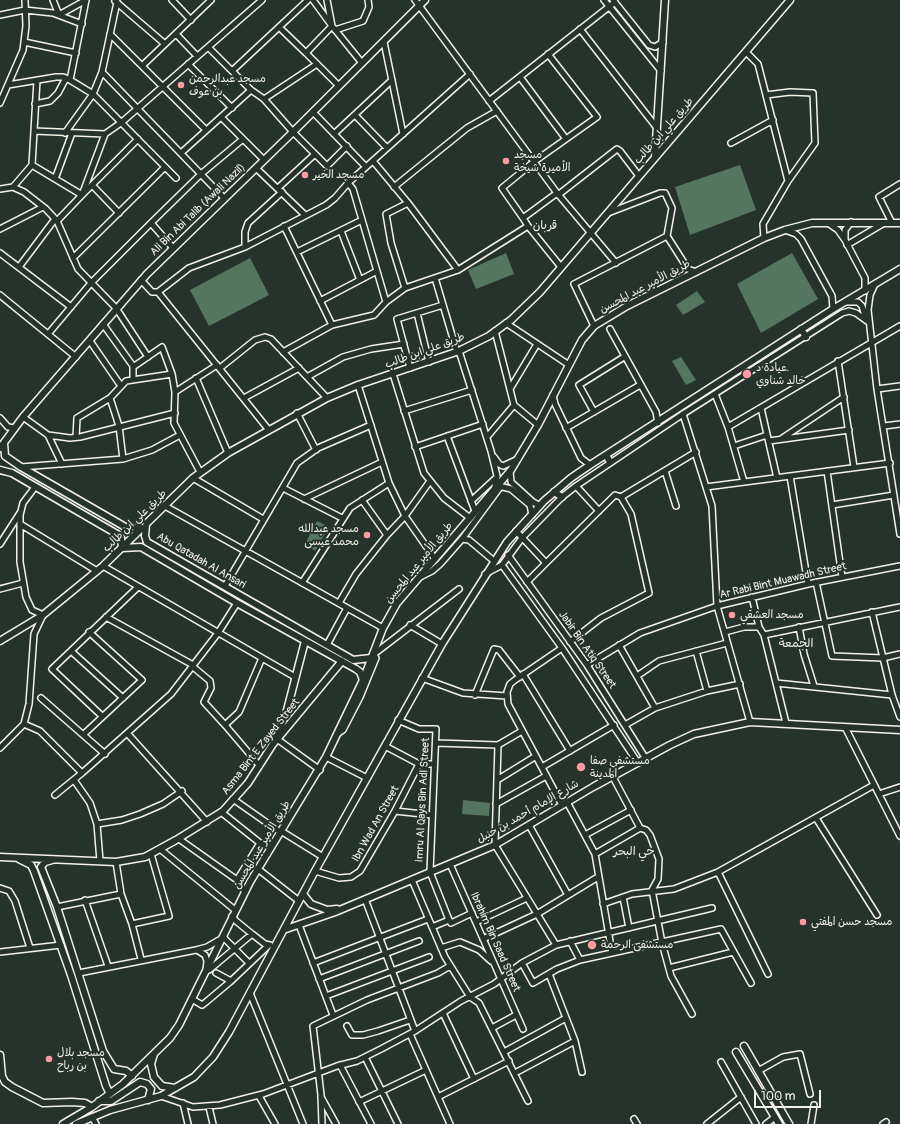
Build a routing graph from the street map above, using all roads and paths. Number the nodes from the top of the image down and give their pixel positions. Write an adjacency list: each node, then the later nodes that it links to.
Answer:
1 (25, 0): 19 (street)
2 (53, 0): 21 (street)
3 (86, 0): 21 (street); 23 (street)
4 (172, 0): 22 (street)
5 (211, 0): 22 (street)
6 (260, 0): 33 (street)
7 (308, 0): 24 (street)
8 (314, 0): 25 (street)
9 (327, 0): 25 (street)
10 (368, 0): 25 (street)
11 (425, 0): 17 (main road, Ali Bin Abi Talib (Awali Nazil))
12 (604, 0): 18 (street)
13 (665, 0): 31 (main road)
14 (790, 0): 34 (main road, طريق علي ابن طالب)
15 (116, 1): 27 (street); 32 (street)
16 (614, 1): 18 (street); 31 (street)
17 (417, 3): 30 (main road, Ali Bin Abi Talib (Awali Nazil)); 46 (street)
18 (609, 6): 26 (street); 45 (street)
19 (25, 10): 20 (street); 21 (street); 29 (street)
20 (0, 15)
21 (59, 15): 23 (street)
22 (191, 20): 28 (street)
23 (82, 24): 35 (street)
24 (280, 27): 36 (street); 43 (street)
25 (333, 28): 36 (street); 39 (street)
26 (580, 30): 37 (street); 69 (street)
27 (110, 34): 42 (street); 44 (street)
28 (176, 34): 32 (street); 38 (street)
29 (24, 42): 35 (street); 51 (street)
30 (384, 42): 39 (main road, Ali Bin Abi Talib (Awali Nazil)); 50 (street)
31 (663, 42): 45 (main road)
32 (165, 44): 42 (street)
33 (208, 47): 38 (street); 43 (street)
34 (746, 52): 56 (street); 86 (main road, طريق علي ابن طالب)
35 (76, 53): 48 (street)
36 (306, 53): 41 (street)
37 (548, 54): 47 (street); 78 (street)
38 (197, 56): 40 (street)
39 (362, 63): 52 (main road, Ali Bin Abi Talib (Awali Nazil))
40 (188, 64): 53 (street); 62 (street)
41 (317, 64): 52 (street); 57 (street)
42 (142, 66): 53 (street)
43 (232, 71): 54 (street)
44 (102, 72): 55 (street); 61 (street)
45 (661, 72): 69 (main road)
46 (470, 74): 58 (street); 77 (street)
47 (520, 77): 58 (street); 78 (street)
48 (68, 79): 49 (street); 55 (street); 60 (street)
49 (37, 80): 51 (street); 60 (street)
50 (392, 80): 65 (street); 77 (street)
51 (8, 85): 59 (street)
52 (339, 86): 64 (main road, Ali Bin Abi Talib (Awali Nazil))
53 (162, 87): 61 (street); 70 (street)
54 (251, 90): 57 (street); 62 (street)
55 (93, 94): 68 (street); 73 (street)
56 (766, 95): 67 (street); 98 (street)
57 (264, 99): 72 (street)
58 (489, 101): 63 (street)
59 (0, 103)
60 (35, 104): 71 (street)
61 (137, 108): 68 (street); 84 (street)
62 (232, 108): 66 (street)
63 (497, 111): 89 (street); 103 (street)
64 (313, 112): 72 (main road, Ali Bin Abi Talib (Awali Nazil)); 76 (street)
65 (355, 114): 76 (street); 83 (street)
66 (221, 117): 70 (street); 80 (street)
67 (773, 120): 81 (street); 98 (street)
68 (122, 122): 75 (street); 79 (street)
69 (657, 128): 86 (main road)
70 (206, 130): 84 (street)
71 (34, 131): 73 (street); 90 (street)
72 (293, 132): 85 (street); 87 (main road, Ali Bin Abi Talib (Awali Nazil))
73 (65, 133): 74 (street)
74 (72, 133): 75 (street); 97 (street)
75 (105, 134): 107 (street)
76 (334, 134): 82 (street)
77 (403, 134): 83 (street)
78 (566, 138): 89 (street)
79 (138, 139): 91 (street); 101 (street)
80 (243, 139): 87 (street); 94 (street)
81 (732, 143)
82 (346, 146): 85 (street); 92 (street)
83 (387, 148): 88 (street)
84 (181, 153): 94 (street)
85 (315, 154): 105 (street)
86 (655, 157): 95 (main road, طريق علي ابن طالب)
87 (264, 160): 93 (main road, Ali Bin Abi Talib (Awali Nazil))
88 (373, 161): 92 (street); 103 (street)
89 (535, 161): 106 (street); 114 (street)
90 (32, 165): 97 (street); 102 (street)
91 (165, 167): 96 (street); 111 (street)
92 (366, 167): 99 (street)
93 (256, 168): 105 (street); 108 (main road, Ali Bin Abi Talib (Awali Nazil))
94 (201, 174): 108 (street); 119 (street)
95 (639, 176): 106 (street); 112 (main road, طريق علي ابن طالب)
96 (176, 178)
97 (56, 179): 107 (street)
98 (788, 181): 130 (street)
99 (348, 183): 113 (street); 116 (street)
100 (900, 184): 121 (street)
101 (92, 185): 107 (street); 111 (street)
102 (13, 187): 104 (street); 110 (street)
103 (394, 187): 109 (street)
104 (0, 189)
105 (280, 190): 113 (street); 132 (street)
106 (558, 194): 114 (street); 128 (street)
107 (82, 196): 115 (street)
108 (224, 198): 133 (main road, Ali Bin Abi Talib (Awali Nazil))
109 (408, 203): 141 (street); 150 (street)
110 (43, 207): 115 (street); 125 (street)
111 (119, 213): 136 (street)
112 (608, 213): 128 (main road, طريق علي ابن طالب); 129 (street)
113 (305, 215): 123 (street)
114 (523, 218): 124 (street)
115 (56, 220): 136 (street); 138 (street)
116 (362, 220): 127 (street); 142 (street)
117 (851, 222): 118 (main road, طريق الأمير عبد المحسن); 120 (main road, طريق الأمير عبد المحسن); 131 (street)
118 (885, 222): 121 (main road, طريق الأمير عبد المحسن); 131 (street)
119 (151, 223): 133 (street); 148 (street)
120 (828, 223): 126 (main road, طريق الأمير عبد المحسن); 131 (street)
121 (892, 223): 122 (main road, طريق الأمير عبد المحسن)
122 (900, 223)
123 (284, 226): 132 (street); 134 (street)
124 (528, 226): 139 (street); 141 (street)
125 (0, 229)
126 (785, 230): 130 (main road, طريق الأمير عبد المحسن); 161 (street)
127 (341, 231): 134 (street); 147 (street)
128 (590, 234): 137 (street); 139 (main road, طريق علي ابن طالب)
129 (667, 236): 137 (street); 143 (street)
130 (764, 238): 143 (main road, طريق الأمير عبد المحسن)
131 (846, 242): 145 (street)
132 (245, 246): 152 (street)
133 (173, 248): 146 (main road, Ali Bin Abi Talib (Awali Nazil))
134 (297, 252): 154 (street)
135 (0, 253): 138 (street)
136 (73, 258): 148 (street)
137 (616, 263): 167 (street)
138 (18, 267): 159 (street)
139 (561, 267): 164 (main road, طريق علي ابن طالب)
140 (900, 269): 149 (main road)
141 (458, 270): 144 (street)
142 (377, 271): 147 (street); 155 (street)
143 (696, 272): 167 (main road, طريق الأمير عبد المحسن)
144 (435, 278): 150 (street); 158 (street)
145 (865, 278): 149 (street); 151 (street)
146 (141, 280): 152 (street); 160 (main road, Ali Bin Abi Talib (Awali Nazil))
147 (360, 280): 154 (street)
148 (91, 283): 159 (street); 160 (street)
149 (876, 283): 151 (main road); 175 (street)
150 (405, 288): 155 (street)
151 (864, 291): 157 (main road)
152 (158, 292): 187 (street)
153 (2, 297): 156 (street); 172 (street)
154 (320, 300): 166 (street)
155 (386, 302): 166 (street)
156 (0, 303)
157 (844, 303): 161 (main road); 163 (street)
158 (442, 305): 162 (street); 179 (street)
159 (71, 307): 172 (street)
160 (116, 308): 165 (main road, Ali Bin Abi Talib (Awali Nazil)); 181 (street)
161 (833, 309): 170 (main road)
162 (416, 313): 176 (street); 184 (street)
163 (867, 321): 173 (street); 175 (street)
164 (506, 323): 171 (main road, طريق علي ابن طالب); 177 (street)
165 (103, 324): 174 (main road, Ali Bin Abi Talib (Awali Nazil)); 186 (street)
166 (332, 326): 178 (street)
167 (594, 326): 185 (main road, طريق الأمير عبد المحسن)
168 (900, 326): 175 (street)
169 (610, 329): 182 (street)
170 (801, 329): 173 (main road); 218 (main road)
171 (495, 331): 179 (main road, طريق علي ابن طالب); 199 (street)
172 (49, 333): 180 (street)
173 (806, 336): 203 (street)
174 (90, 341): 180 (main road, Ali Bin Abi Talib (Awali Nazil)); 197 (street)
175 (872, 342): 183 (street); 200 (street)
176 (404, 344): 189 (street); 192 (street)
177 (537, 344): 185 (street); 199 (street)
178 (283, 352): 187 (street); 188 (street)
179 (458, 352): 184 (main road, طريق علي ابن طالب); 201 (street)
180 (76, 357): 216 (main road, Ali Bin Abi Talib (Awali Nazil))
181 (148, 357): 186 (street); 190 (street)
182 (624, 357): 196 (street); 212 (street)
183 (838, 361): 205 (street); 210 (street)
184 (429, 362): 189 (main road, طريق علي ابن طالب)
185 (569, 365): 204 (main road, طريق الأمير عبد المحسن)
186 (133, 367): 194 (street)
187 (218, 367): 193 (street); 207 (street)
188 (299, 368): 192 (street); 207 (street)
189 (410, 368): 191 (main road, طريق علي ابن طالب)
190 (172, 374): 194 (street); 202 (street)
191 (393, 374): 195 (main road, طريق علي ابن طالب); 211 (street)
192 (307, 377): 208 (street)
193 (196, 378): 202 (street); 245 (street)
194 (133, 380): 197 (street)
195 (358, 385): 208 (main road, طريق علي ابن طالب); 222 (street)
196 (640, 385): 212 (street); 219 (street)
197 (121, 386): 206 (street)
198 (900, 386): 200 (street)
199 (510, 389): 209 (street)
200 (877, 389): 225 (street)
201 (472, 390): 211 (street); 220 (street)
202 (175, 392): 213 (street)
203 (715, 394): 215 (street); 226 (street)
204 (553, 395): 223 (main road, طريق الأمير عبد المحسن); 228 (street)
205 (844, 397): 230 (street); 237 (street)
206 (110, 398): 224 (street); 235 (street)
207 (244, 398): 229 (street)
208 (326, 398): 214 (main road, طريق علي ابن طالب)
209 (514, 405): 223 (street); 236 (street)
210 (761, 408): 226 (street); 233 (street)
211 (404, 411): 241 (street)
212 (594, 412): 228 (street)
213 (174, 413): 224 (street); 232 (street)
214 (297, 413): 229 (main road, طريق علي ابن طالب); 242 (street)
215 (683, 414): 218 (street); 244 (street)
216 (23, 417): 227 (main road, Ali Bin Abi Talib (Awali Nazil)); 231 (street)
217 (0, 418): 227 (street)
218 (670, 419): 219 (main road); 250 (street)
219 (658, 423): 246 (main road)
220 (483, 424): 234 (street); 236 (street)
221 (900, 424): 225 (street)
222 (371, 425): 242 (street); 249 (street)
223 (538, 425): 248 (main road, طريق الأمير عبد المحسن)
224 (119, 426): 235 (street); 247 (street)
225 (884, 426): 251 (street)
226 (728, 427): 240 (street)
227 (15, 428): 239 (main road, Ali Bin Abi Talib (Awali Nazil))
228 (566, 428): 253 (street)
229 (268, 429): 245 (main road, طريق علي ابن طالب)
230 (849, 430): 237 (street); 255 (street)
231 (48, 434): 235 (street); 252 (street)
232 (180, 435): 247 (street); 260 (street)
233 (768, 435): 238 (street); 240 (street)
234 (447, 436): 241 (street); 279 (street)
235 (76, 437)
236 (486, 437): 243 (street)
237 (780, 440): 238 (street)
238 (769, 441): 264 (street)
239 (2, 446): 254 (main road, Abu Qatadah Al Ansari)
240 (734, 446): 266 (street)
241 (415, 447): 265 (street)
242 (316, 450): 272 (street)
243 (491, 451): 248 (street); 261 (street)
244 (696, 452): 258 (street); 271 (street)
245 (228, 453): 260 (main road, طريق علي ابن طالب)
246 (606, 455): 250 (main road); 253 (main road)
247 (123, 459): 252 (street)
248 (517, 460): 257 (main road, طريق الأمير عبد المحسن)
249 (382, 462): 267 (street); 277 (street)
250 (610, 462): 269 (street)
251 (890, 463): 255 (street); 276 (street)
252 (62, 464): 254 (street)
253 (590, 465): 273 (main road)
254 (21, 467): 293 (main road, Abu Qatadah Al Ansari)
255 (854, 467): 259 (street)
256 (0, 470): 270 (main road)
257 (511, 470): 268 (main road, طريق الأمير عبد المحسن); 282 (street)
258 (665, 471): 275 (street); 283 (street)
259 (827, 471): 262 (street); 280 (street)
260 (200, 472): 263 (main road, طريق علي ابن طالب)
261 (497, 476): 268 (street); 279 (street)
262 (790, 476): 264 (street); 317 (street)
263 (193, 478): 281 (main road, طريق علي ابن طالب); 291 (street)
264 (777, 478): 266 (street)
265 (430, 481): 288 (street); 290 (street)
266 (744, 482): 271 (street)
267 (389, 483): 278 (street); 288 (street)
268 (497, 486): 284 (main road, طريق الأمير عبد المحسن); 287 (street); 298 (street)
269 (576, 486): 274 (street); 285 (street)
270 (35, 487): 286 (street); 300 (main road)
271 (706, 487): 325 (street)
272 (283, 488): 277 (street); 291 (street)
273 (554, 492): 274 (main road); 282 (main road)
274 (562, 497): 297 (street)
275 (621, 497): 285 (street); 344 (street)
276 (896, 497): 280 (street); 295 (street)
277 (304, 499): 289 (street)
278 (362, 500): 289 (street); 296 (street)
279 (471, 501): 284 (street)
280 (832, 505): 311 (street)
281 (165, 506): 293 (main road, طريق علي ابن طالب); 301 (street)
282 (540, 506): 287 (main road)
283 (676, 506)
284 (475, 511): 290 (main road, طريق الأمير عبد المحسن)
285 (599, 511): 305 (street)
286 (20, 512): 292 (street); 299 (street)
287 (532, 515): 294 (main road)
288 (405, 516): 296 (street); 303 (street)
289 (342, 518): 316 (street)
290 (470, 518): 303 (main road, طريق الأمير عبد المحسن)
291 (263, 519): 301 (street)
292 (20, 524): 309 (street); 315 (street)
293 (146, 524): 300 (main road, طريق علي ابن طالب); 318 (main road, Abu Qatadah Al Ansari)
294 (516, 531): 297 (street); 304 (main road)
295 (900, 534)
296 (387, 535): 324 (street)
297 (522, 538): 302 (street); 305 (street)
298 (462, 539): 304 (street); 312 (street)
299 (0, 544)
300 (122, 548): 306 (main road, طريق علي ابن طالب); 323 (main road, Abu Qatadah Al Ansari)
301 (245, 551): 316 (street); 318 (street)
302 (508, 555): 307 (street); 313 (street, Jabir Bin Atiq Street)
303 (434, 559): 312 (main road, طريق الأمير عبد المحسن)
304 (494, 561): 310 (main road)
305 (546, 563): 313 (street)
306 (103, 566): 309 (main road, طريق علي ابن طالب); 319 (street)
307 (502, 566): 310 (street); 331 (street, Jabir Bin Atiq Street)
308 (900, 566): 311 (street, Ar Rabi Bint Muawadh Street)
309 (97, 571): 330 (main road, طريق علي ابن طالب)
310 (485, 575): 346 (main road)
311 (842, 577): 314 (street, Ar Rabi Bint Muawadh Street)
312 (418, 578): 336 (main road, طريق الأمير عبد المحسن)
313 (527, 582): 328 (street, Jabir Bin Atiq Street)
314 (816, 582): 317 (street, Ar Rabi Bint Muawadh Street); 333 (street)
315 (23, 583): 320 (street); 330 (street)
316 (302, 583): 324 (street)
317 (808, 584): 322 (street, Ar Rabi Bint Muawadh Street)
318 (225, 586): 347 (main road, Abu Qatadah Al Ansari)
319 (138, 587): 332 (street); 340 (street)
320 (0, 589)
321 (459, 589): 334 (street)
322 (752, 597): 325 (street, Ar Rabi Bint Muawadh Street); 335 (street)
323 (237, 604): 340 (street); 343 (main road, Abu Qatadah Al Ansari)
324 (339, 604): 327 (street)
325 (717, 606): 339 (street); 348 (street, Ar Rabi Bint Muawadh Street)
326 (900, 607): 329 (street)
327 (347, 608): 336 (street); 347 (street)
328 (547, 610): 331 (street); 344 (street, Jabir Bin Atiq Street)
329 (872, 612): 333 (street); 355 (street)
330 (43, 615): 342 (main road, طريق علي ابن طالب); 381 (street)
331 (539, 616): 349 (street, Jabir Bin Atiq Street)
332 (106, 617): 338 (street); 358 (street)
333 (825, 622): 337 (street); 355 (street)
334 (410, 626): 346 (street); 353 (street)
335 (760, 627): 339 (street); 341 (street)
336 (383, 628): 353 (main road, طريق الأمير عبد المحسن)
337 (799, 628): 341 (street); 366 (street)
338 (89, 632): 350 (street); 372 (street)
339 (725, 632): 345 (street)
340 (218, 633): 354 (street); 358 (street)
341 (764, 635): 364 (street)
342 (0, 641)
343 (305, 642): 356 (main road, Abu Qatadah Al Ansari); 361 (main road)
344 (570, 642): 357 (street, Jabir Bin Atiq Street)
345 (727, 643): 351 (street); 365 (street)
346 (442, 644): 362 (main road)
347 (327, 645): 353 (main road, Abu Qatadah Al Ansari)
348 (619, 645): 357 (street, Ar Rabi Bint Muawadh Street); 360 (street)
349 (562, 648): 359 (street); 375 (street, Jabir Bin Atiq Street)
350 (71, 651): 372 (street); 376 (street)
351 (696, 651): 360 (street); 367 (street)
352 (900, 654): 355 (street)
353 (373, 657): 363 (main road, طريق الأمير عبد المحسن); 390 (street)
354 (262, 658): 361 (street); 382 (street)
355 (883, 658): 369 (street)
356 (342, 661): 363 (main road, Abu Qatadah Al Ansari); 391 (main road, Asma Bint E Zayed Street)
357 (587, 665): 373 (street, Jabir Bin Atiq Street)
358 (192, 666): 382 (street); 388 (street)
359 (521, 676): 368 (street); 370 (street); 396 (street)
360 (637, 676): 374 (street)
361 (295, 677): 391 (main road)
362 (422, 678): 368 (street); 378 (main road)
363 (363, 680): 390 (main road, طريق الأمير عبد المحسن)
364 (776, 683): 366 (street); 380 (street)
365 (740, 684): 367 (street); 379 (street)
366 (814, 686): 369 (street)
367 (707, 692): 374 (street)
368 (475, 695): 370 (street)
369 (892, 695): 377 (street)
370 (507, 696): 387 (street)
371 (40, 698): 389 (street)
372 (123, 698): 376 (street)
373 (612, 705): 375 (street); 384 (street, Jabir Bin Atiq Street)
374 (655, 708): 384 (street)
375 (604, 710): 383 (street, Jabir Bin Atiq Street)
376 (102, 716): 389 (street)
377 (900, 717)
378 (398, 720): 392 (street, Imru Al Qays Bin Adl Street); 394 (main road)
379 (750, 722): 380 (main road, شارع الإمام أحمد بن حنبل); 400 (main road, شارع الإمام أحمد بن حنبل)
380 (786, 723): 385 (main road, شارع الإمام أحمد بن حنبل)
381 (24, 724): 395 (street); 407 (street)
382 (225, 725): 404 (street)
383 (614, 725): 396 (street); 401 (street, Jabir Bin Atiq Street)
384 (625, 725): 400 (street, Jabir Bin Atiq Street)
385 (846, 728): 386 (main road, شارع الإمام أحمد بن حنبل); 413 (street)
386 (900, 730)
387 (522, 731): 393 (street); 398 (street)
388 (127, 733): 397 (street); 415 (street)
389 (84, 734): 397 (street)
390 (337, 734): 399 (main road, طريق الأمير عبد المحسن)
391 (275, 742): 404 (main road, Asma Bint E Zayed Street); 406 (street)
392 (436, 743): 393 (street); 403 (street, Imru Al Qays Bin Adl Street)
393 (498, 744): 412 (street)
394 (385, 746): 402 (street); 410 (main road)
395 (0, 748)
396 (570, 751): 405 (street)
397 (105, 754): 407 (street)
398 (536, 756): 405 (street); 412 (street)
399 (326, 758): 406 (main road, طريق الأمير عبد المحسن); 410 (street)
400 (646, 759): 401 (main road, شارع الإمام أحمد بن حنبل)
401 (638, 763): 409 (main road, شارع الإمام أحمد بن حنبل)
402 (419, 764): 403 (street); 422 (street, Ibn Wad An Street)
403 (434, 764): 424 (street, Imru Al Qays Bin Adl Street)
404 (259, 765): 418 (main road, Asma Bint E Zayed Street)
405 (542, 767): 408 (street)
406 (320, 770): 430 (main road, طريق الأمير عبد المحسن)
407 (82, 773): 411 (street)
408 (546, 776): 419 (street); 420 (street)
409 (613, 776): 419 (main road, شارع الإمام أحمد بن حنبل); 421 (street)
410 (367, 778): 442 (main road)
411 (74, 780): 417 (street); 427 (street)
412 (497, 780): 420 (street)
413 (874, 785): 416 (street); 425 (street)
414 (900, 787): 416 (street)
415 (182, 792): 426 (street); 427 (street)
416 (879, 794): 432 (street)
417 (55, 796)
418 (233, 799): 423 (main road, Asma Bint E Zayed Street); 430 (street)
419 (565, 803): 428 (main road, شارع الإمام أحمد بن حنبل); 431 (street)
420 (496, 804): 435 (street)
421 (631, 810): 429 (street); 431 (street)
422 (395, 811): 424 (street); 450 (street, Ibn Wad An Street)
423 (221, 812): 426 (main road, Asma Bint E Zayed Street); 434 (street)
424 (432, 815): 451 (street, Imru Al Qays Bin Adl Street)
425 (816, 818): 452 (street); 474 (street)
426 (207, 822): 433 (main road, Asma Bint E Zayed Street)
427 (97, 824): 444 (street)
428 (529, 825): 435 (main road, شارع الإمام أحمد بن حنبل); 461 (street)
429 (640, 828): 439 (street); 457 (street)
430 (280, 832): 436 (main road, طريق الأمير عبد المحسن); 442 (street)
431 (585, 835): 439 (street)
432 (900, 836)
433 (179, 839): 437 (main road, Asma Bint E Zayed Street); 454 (street)
434 (260, 843): 436 (street); 454 (street)
435 (495, 845): 446 (main road, شارع الإمام أحمد بن حنبل); 463 (street)
436 (272, 846): 448 (main road, طريق الأمير عبد المحسن)
437 (160, 849): 438 (main road, Asma Bint E Zayed Street); 471 (street)
438 (151, 854): 445 (main road, Asma Bint E Zayed Street); 479 (street)
439 (595, 854): 453 (street)
440 (0, 857): 441 (main road, Asma Bint E Zayed Street)
441 (14, 857): 443 (main road, Asma Bint E Zayed Street); 449 (main road)
442 (323, 857): 450 (main road)
443 (54, 859): 444 (main road, Asma Bint E Zayed Street); 447 (main road)
444 (100, 861): 445 (main road, Asma Bint E Zayed Street)
445 (116, 862): 459 (street)
446 (450, 864): 451 (main road, شارع الإمام أحمد بن حنبل); 472 (street, Ibrahim Bin Saad Street)
447 (41, 867): 449 (main road); 468 (main road)
448 (258, 869): 458 (main road, طريق الأمير عبد المحسن); 466 (street)
449 (33, 870): 493 (main road)
450 (315, 871): 460 (main road)
451 (430, 872): 455 (main road, شارع الإمام أحمد بن حنبل); 476 (street)
452 (718, 872): 457 (street); 519 (street)
453 (598, 877): 461 (street); 467 (street)
454 (237, 880): 458 (street)
455 (412, 880): 464 (main road, شارع الإمام أحمد بن حنبل); 475 (street)
456 (0, 888): 496 (street)
457 (652, 890): 462 (street); 477 (street)
458 (244, 892): 471 (main road, طريق الأمير عبد المحسن)
459 (121, 894): 465 (street); 479 (street)
460 (303, 894): 466 (main road); 469 (main road)
461 (568, 895): 473 (street)
462 (623, 897): 467 (street); 482 (street)
463 (527, 898): 473 (street); 478 (street)
464 (365, 899): 469 (main road, شارع الإمام أحمد بن حنبل); 487 (street)
465 (85, 900): 468 (street); 511 (street)
466 (299, 902): 483 (main road)
467 (603, 904): 484 (street)
468 (57, 906): 516 (main road)
469 (345, 908): 480 (main road, شارع الإمام أحمد بن حنبل)
470 (712, 908): 477 (street)
471 (233, 913): 485 (street); 486 (main road, طريق الأمير عبد المحسن)
472 (472, 913): 476 (street); 478 (street, Ibrahim Bin Saad Street)
473 (537, 914): 489 (street); 495 (street)
474 (877, 915)
475 (428, 919): 481 (street); 487 (street)
476 (449, 920): 481 (street)
477 (658, 921): 482 (street); 492 (street)
478 (476, 922): 489 (street, Ibrahim Bin Saad Street)
479 (132, 924): 505 (street)
480 (299, 925): 483 (main road, شارع الإمام أحمد بن حنبل); 509 (street)
481 (432, 927): 497 (street)
482 (629, 928): 484 (street)
483 (286, 929): 488 (main road)
484 (609, 933): 491 (street); 501 (street)
485 (252, 934): 494 (street); 498 (street)
486 (223, 936): 498 (street); 499 (street); 514 (main road, طريق الأمير عبد المحسن)
487 (379, 938): 503 (street); 509 (street)
488 (279, 939): 494 (street); 525 (main road)
489 (483, 939): 507 (street, Ibrahim Bin Saad Street)
490 (419, 941): 503 (street)
491 (570, 941): 495 (street); 506 (street)
492 (662, 943): 501 (street); 502 (street); 513 (street)
493 (61, 945): 496 (street); 542 (main road)
494 (269, 945): 508 (street)
495 (556, 945): 510 (street)
496 (30, 948): 500 (street)
497 (441, 948): 507 (street); 512 (street)
498 (235, 949): 508 (street); 514 (street)
499 (196, 950): 505 (street); 514 (street)
500 (0, 952)
501 (612, 952): 506 (street)
502 (733, 952): 513 (street); 523 (street)
503 (385, 954): 515 (street); 520 (street)
504 (429, 957): 515 (street)
505 (141, 959): 511 (street)
506 (580, 960): 518 (street)
507 (492, 961): 521 (street, Ibrahim Bin Saad Street)
508 (249, 963): 522 (street)
509 (313, 963): 520 (street)
510 (522, 963): 518 (street); 521 (street)
511 (108, 966): 516 (street)
512 (450, 966): 524 (street); 527 (street)
513 (669, 968): 530 (street)
514 (206, 971): 528 (main road, طريق الأمير عبد المحسن)
515 (392, 971): 524 (street); 526 (street)
516 (79, 973): 541 (main road)
517 (216, 973): 522 (street)
518 (549, 974): 533 (street)
519 (768, 974)
520 (319, 979): 526 (street)
521 (500, 979): 527 (street); 532 (street, Ibrahim Bin Saad Street)
522 (231, 981): 528 (street)
523 (751, 983)
524 (398, 988): 531 (street); 534 (street)
525 (250, 993): 558 (street); 559 (main road)
526 (326, 996): 531 (street)
527 (470, 997): 529 (street); 536 (street)
528 (192, 999): 545 (main road, طريق الأمير عبد المحسن)
529 (443, 1013): 538 (street); 557 (street)
530 (692, 1014)
531 (333, 1015): 554 (street)
532 (516, 1015): 536 (street); 537 (street, Ibrahim Bin Saad Street)
533 (566, 1018): 539 (street); 543 (street)
534 (410, 1020): 535 (street); 538 (street)
535 (347, 1026)
536 (492, 1028): 543 (street)
537 (523, 1029)
538 (412, 1033): 547 (street); 551 (street)
539 (575, 1041): 553 (street); 555 (street)
540 (744, 1046): 552 (main road)
541 (103, 1051): 542 (main road); 556 (main road)
542 (96, 1052): 561 (main road)
543 (504, 1052): 548 (street)
544 (736, 1052): 577 (main road)
545 (155, 1053): 556 (main road, طريق الأمير عبد المحسن); 559 (main road)
546 (0, 1054): 574 (main road)
547 (365, 1057): 550 (street); 560 (street)
548 (508, 1061): 555 (street); 557 (street)
549 (720, 1062): 567 (street)
550 (340, 1065): 554 (street); 571 (street)
551 (426, 1070): 560 (street); 566 (street)
552 (758, 1071): 562 (street); 596 (main road)
553 (582, 1072)
554 (318, 1073): 558 (street); 563 (street)
555 (514, 1073): 569 (street)
556 (132, 1076): 561 (main road, طريق الأمير عبد المحسن)
557 (474, 1079): 566 (street)
558 (287, 1086): 565 (street); 584 (street)
559 (175, 1088): 564 (main road)
560 (382, 1091): 571 (street); 588 (street)
561 (110, 1094): 570 (main road, طريق الأمير عبد المحسن)
562 (810, 1094)
563 (321, 1095): 585 (street); 586 (street)
564 (161, 1096): 568 (main road); 572 (street)
565 (259, 1096): 575 (street); 583 (street)
566 (438, 1097): 589 (street)
567 (741, 1097): 592 (street); 593 (street)
568 (148, 1100): 570 (main road); 576 (main road)
569 (528, 1101)
570 (99, 1102): 574 (main road, طريق الأمير عبد المحسن)
571 (359, 1102): 587 (street)
572 (183, 1103): 575 (street); 581 (street)
573 (814, 1105): 597 (street)
574 (92, 1107): 578 (main road, طريق الأمير عبد المحسن)
575 (209, 1107): 582 (street)
576 (92, 1117): 579 (main road); 580 (street)
577 (775, 1117): 594 (street); 595 (main road)
578 (63, 1124)
579 (76, 1124)
580 (96, 1124)
581 (188, 1124)
582 (213, 1124)
583 (274, 1124)
584 (303, 1124)
585 (322, 1124)
586 (336, 1124)
587 (371, 1124)
588 (398, 1124)
589 (450, 1124)
590 (634, 1124): 591 (street)
591 (637, 1124)
592 (707, 1124)
593 (756, 1124)
594 (766, 1124)
595 (779, 1124)
596 (789, 1124)
597 (811, 1124)

